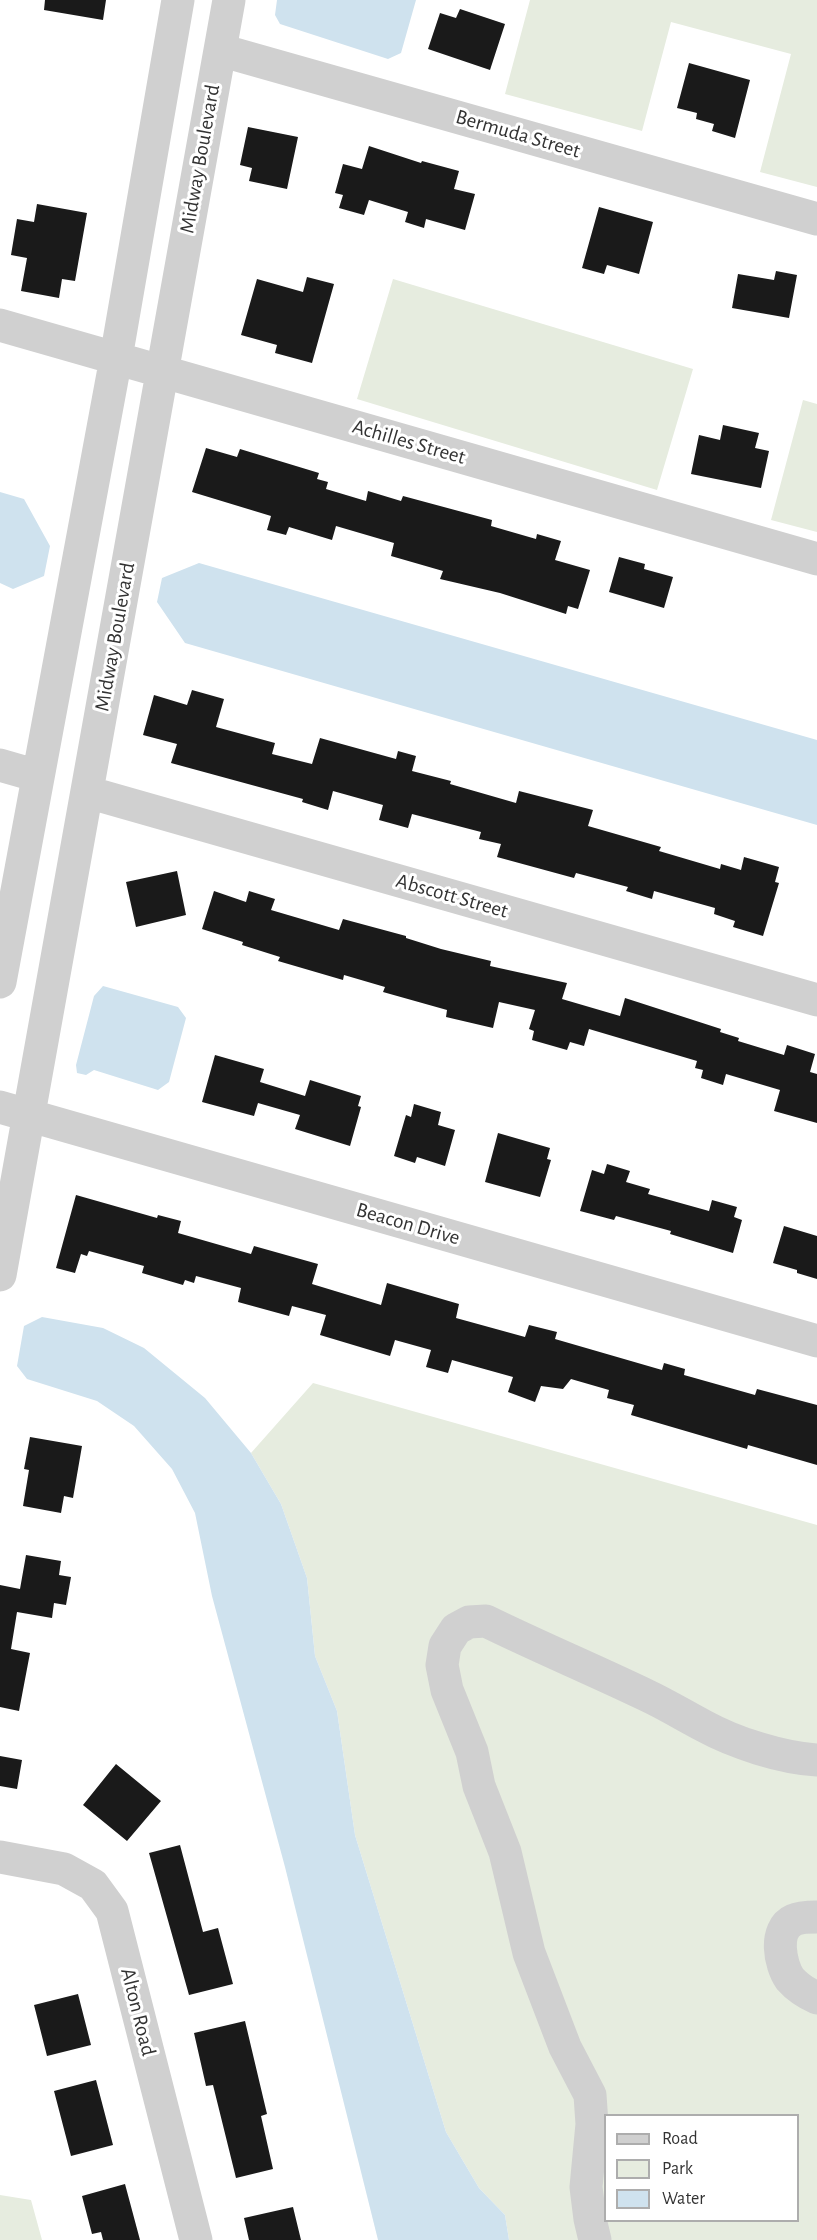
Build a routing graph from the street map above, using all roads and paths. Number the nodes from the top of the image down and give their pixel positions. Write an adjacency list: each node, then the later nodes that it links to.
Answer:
1 (178, 0): 6 (street)
2 (229, 0): 3 (street, Midway Boulevard)
3 (220, 50): 4 (street, Bermuda Street); 7 (street, Midway Boulevard)
4 (817, 219)
5 (0, 325): 6 (street, Achilles Street)
6 (116, 358): 7 (street, Achilles Street); 10 (street)
7 (162, 372): 8 (street, Achilles Street); 11 (street, Midway Boulevard)
8 (817, 559)
9 (0, 765): 10 (street)
10 (38, 776): 12 (street)
11 (87, 792): 13 (street, Abscott Street); 14 (street, Midway Boulevard)
12 (0, 982)
13 (817, 1000)
14 (14, 1111): 15 (street, Midway Boulevard); 16 (street, Beacon Drive)
15 (0, 1275)
16 (817, 1341)
17 (817, 1760): 22 (street)
18 (0, 1857): 21 (street, Alton Road)
19 (817, 1917): 20 (street)
20 (817, 1998)
21 (196, 2240)
22 (595, 2240)

